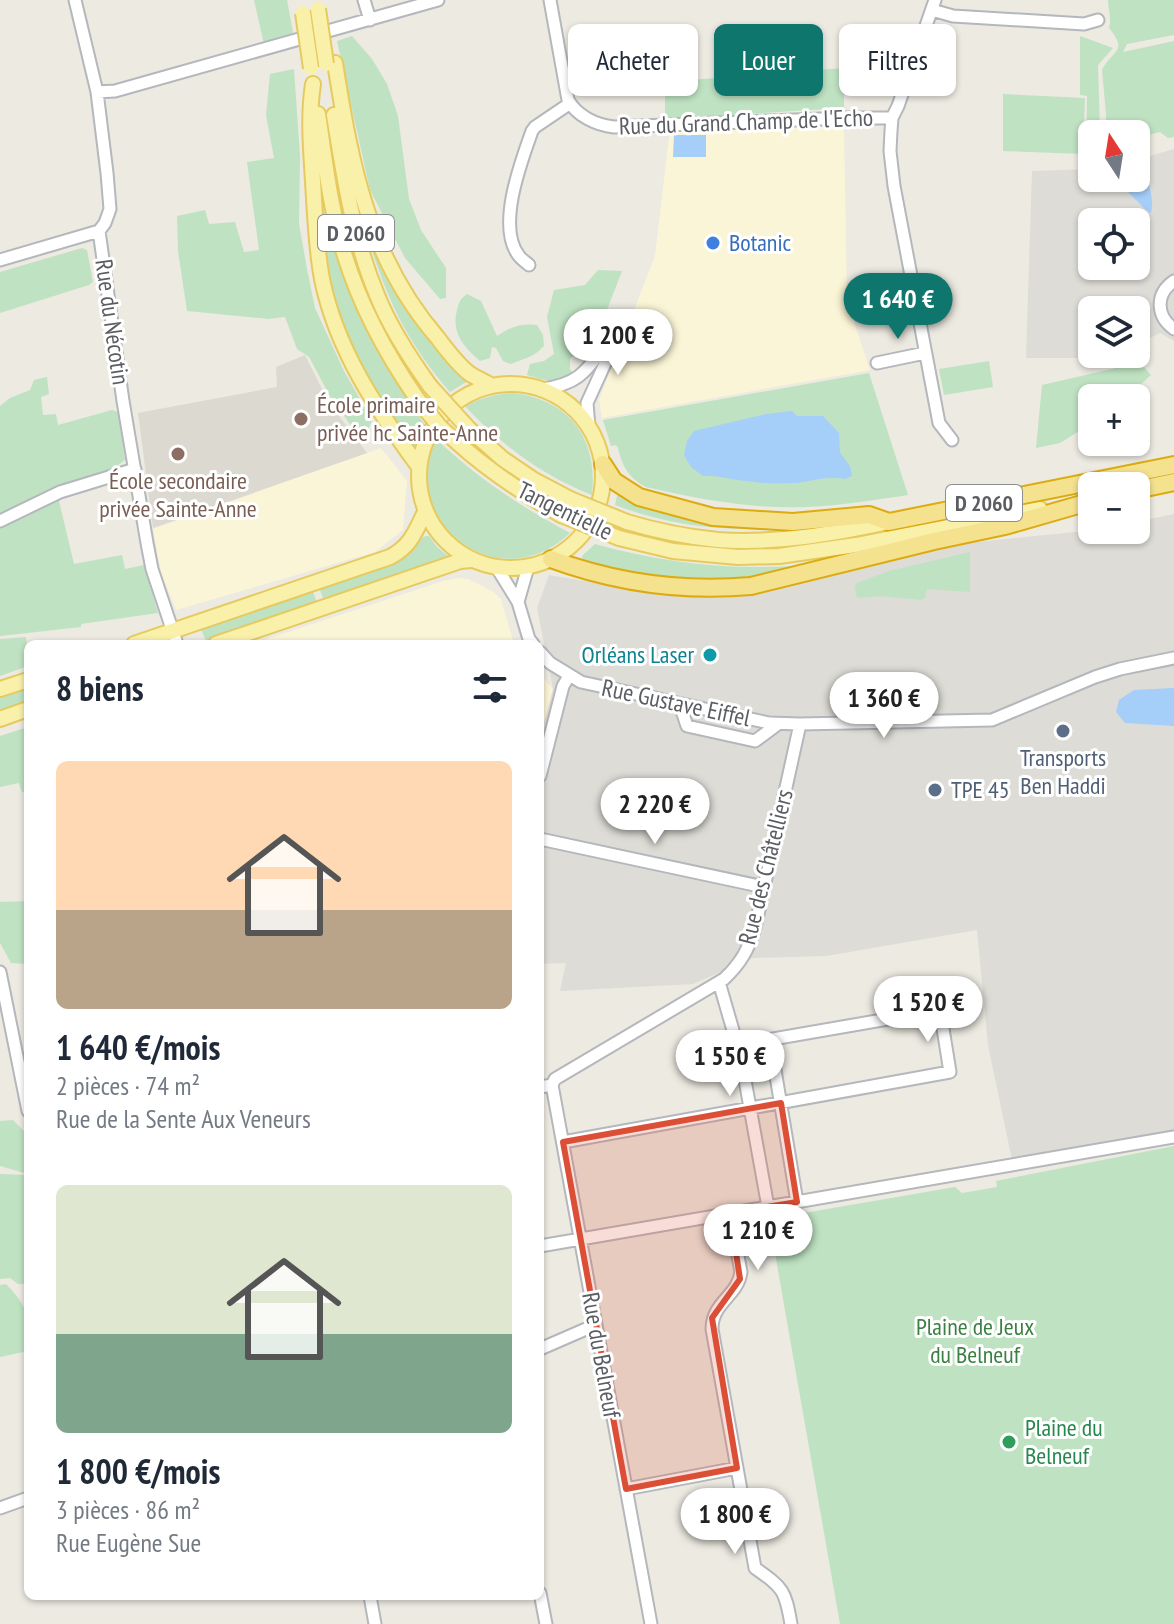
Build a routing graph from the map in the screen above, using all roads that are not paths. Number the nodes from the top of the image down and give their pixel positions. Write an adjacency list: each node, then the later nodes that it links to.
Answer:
1 (75, 0): 11 (street, Rue du Nécotin)
2 (364, 0): 7 (street)
3 (438, 0): 7 (street)
4 (550, 0): 12 (street)
5 (310, 5): 9 (main road, bridge); 10 (main road, Tangentielle / D 2060, bridge)
6 (933, 5): 8 (street); 13 (street)
7 (370, 20): 11 (street)
8 (1098, 20)
9 (330, 64): 21 (main road); 35 (main road, Tangentielle / D 2060, bridge)
10 (313, 84): 27 (main road); 31 (main road, Tangentielle / D 2060, bridge)
11 (97, 92): 14 (street, Rue du Nécotin)
12 (569, 104): 13 (street, Rue du Grand Champ de l'Echo); 16 (street)
13 (892, 118): 19 (street)
14 (99, 231): 15 (street); 28 (street, Rue du Nécotin)
15 (0, 260)
16 (529, 265)
17 (1174, 281): 18 (street)
18 (1174, 329)
19 (925, 353): 20 (street); 24 (street)
20 (877, 363)
21 (492, 386): 22 (main road); 27 (main road)
22 (542, 389): 23 (main road); 23 (street)
23 (589, 427): 25 (main road)
24 (952, 440)
25 (603, 464): 35 (highway); 36 (main road)
26 (1174, 465): 35 (highway, Tangentielle / D 2060)
27 (419, 467): 33 (main road)
28 (135, 469): 34 (street); 41 (street, Rue du Nécotin)
29 (1174, 482): 30 (highway)
30 (1150, 487)
31 (1078, 503)
32 (1078, 504): 36 (highway)
33 (425, 512): 37 (main road); 41 (main road)
34 (0, 521)
35 (889, 522)
36 (551, 559): 38 (main road)
37 (471, 560): 39 (main road); 42 (main road)
38 (528, 567): 39 (main road); 40 (street)
39 (497, 568): 40 (street)
40 (518, 602): 43 (street)
41 (174, 637)
42 (228, 640)
43 (530, 640)
44 (544, 656): 46 (street, Rue Gustave Eiffel)
45 (1174, 658): 53 (street, Rue Gustave Eiffel)
46 (569, 676): 49 (street, Rue Gustave Eiffel); 54 (street)
47 (24, 681): 48 (main road)
48 (0, 689)
49 (680, 705): 52 (street, Rue Gustave Eiffel); 52 (street)
50 (24, 710): 51 (main road)
51 (0, 719)
52 (778, 724): 53 (street, Rue Gustave Eiffel)
53 (800, 724): 56 (street, Rue des Châtelliers)
54 (544, 760)
55 (544, 840): 56 (street)
56 (764, 887): 58 (street, Rue des Châtelliers)
57 (0, 972): 62 (street)
58 (719, 982): 60 (street); 61 (street, Rue des Châtelliers)
59 (770, 1040): 60 (street); 63 (street); 63 (street)
60 (738, 1045): 64 (street)
61 (546, 1086): 66 (street, Rue du Belneuf)
62 (24, 1091)
63 (781, 1103): 64 (street); 67 (street)
64 (750, 1109): 66 (street); 68 (street)
65 (1174, 1137): 67 (street)
66 (563, 1142): 70 (street, Rue du Belneuf)
67 (797, 1202): 68 (street)
68 (768, 1207): 69 (street)
69 (730, 1213): 70 (street); 74 (street)
70 (581, 1239): 71 (street); 72 (street, Rue du Belneuf)
71 (544, 1245)
72 (595, 1327): 73 (street); 75 (street, Rue du Belneuf)
73 (544, 1347)
74 (737, 1468): 75 (street); 83 (street)
75 (626, 1489): 82 (street, Rue du Belneuf)
76 (24, 1499): 77 (street)
77 (0, 1508)
78 (371, 1600): 80 (street)
79 (541, 1600): 81 (street)
80 (375, 1624)
81 (546, 1624)
82 (651, 1624)
83 (791, 1624)

